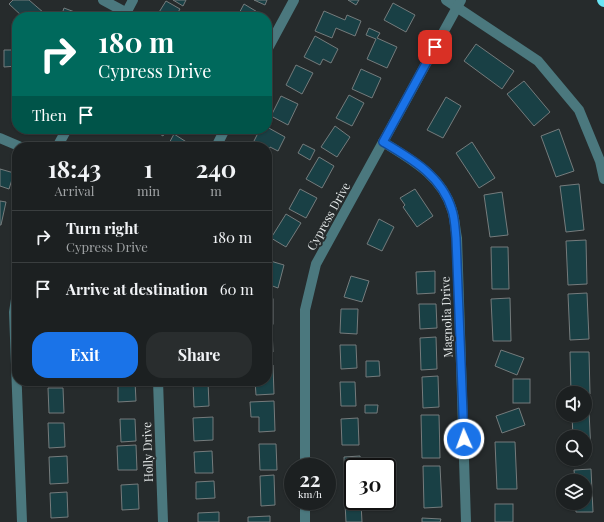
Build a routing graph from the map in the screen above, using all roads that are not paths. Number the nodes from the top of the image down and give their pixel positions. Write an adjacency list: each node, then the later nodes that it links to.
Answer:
1 (103, 0): 6 (street)
2 (134, 0): 7 (street)
3 (294, 0): 8 (street)
4 (446, 0): 5 (street)
5 (459, 3): 10 (street, Cypress Drive); 12 (street)
6 (121, 12)
7 (128, 12)
8 (272, 41)
9 (0, 138): 11 (street)
10 (383, 142): 15 (street, Cypress Drive); 20 (street, Magnolia Drive)
11 (12, 143)
12 (604, 179)
13 (17, 386): 17 (street)
14 (158, 386): 18 (street, Holly Drive)
15 (305, 458)
16 (306, 510): 19 (street)
17 (22, 522)
18 (163, 522)
19 (305, 522)
20 (466, 522)

